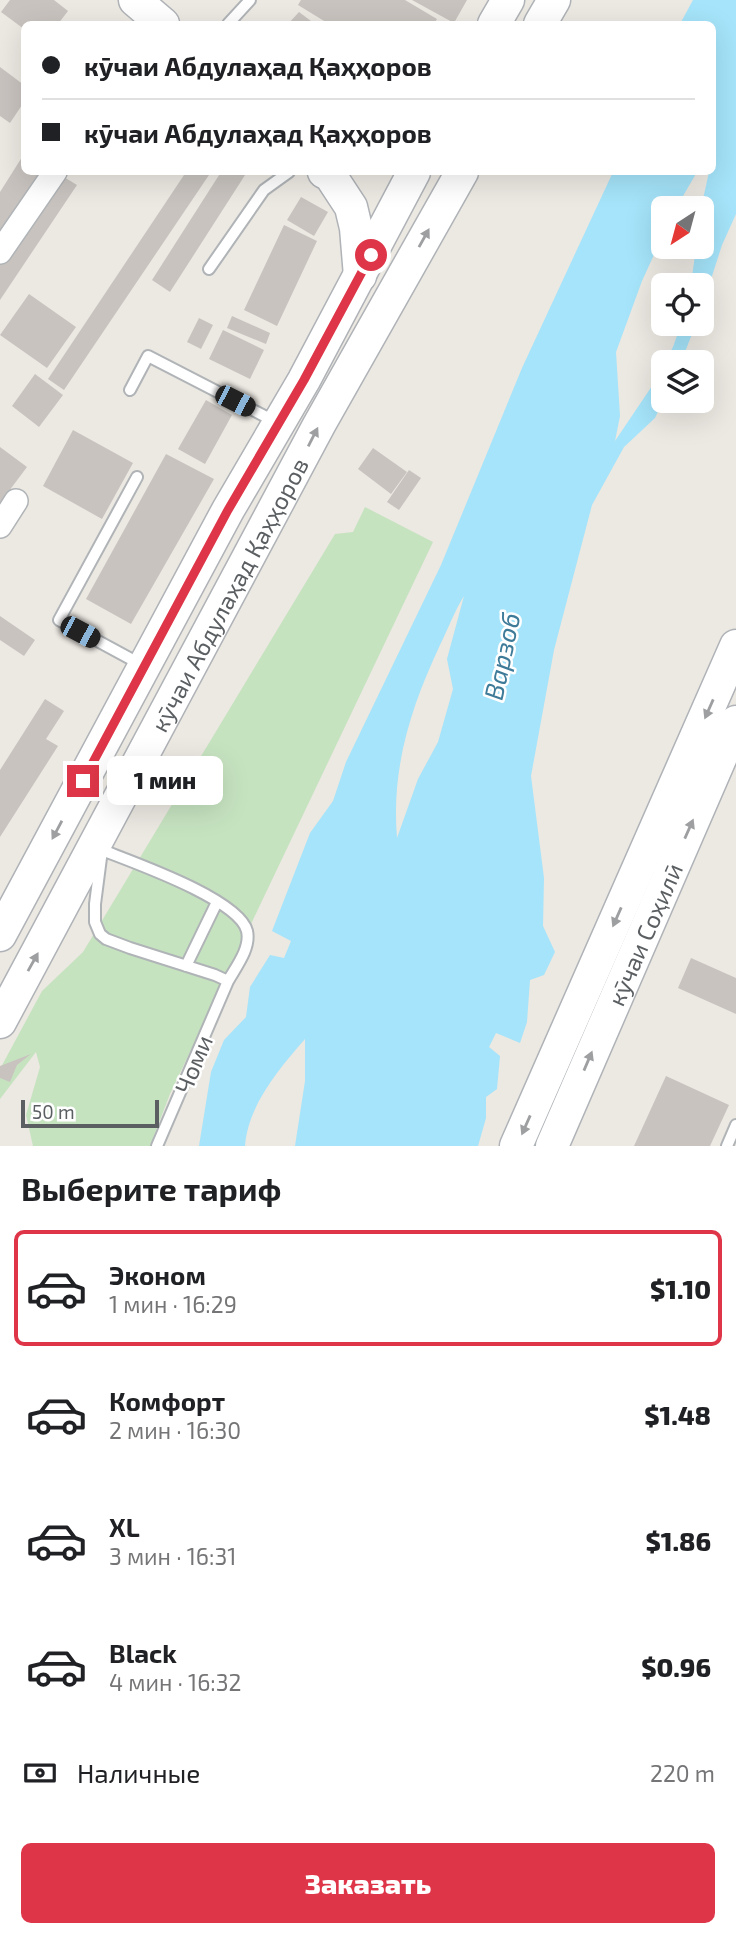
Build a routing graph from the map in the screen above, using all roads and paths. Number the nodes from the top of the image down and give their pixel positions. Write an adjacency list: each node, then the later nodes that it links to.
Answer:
1 (250, 0): 4 (lane)
2 (508, 0): 5 (main road)
3 (554, 0): 6 (main road)
4 (231, 21)
5 (496, 21)
6 (542, 21)
7 (53, 175): 12 (street)
8 (285, 175): 13 (lane)
9 (334, 175): 14 (main road)
10 (412, 175): 14 (main road, кӯчаи Абдулаҳад Қаҳҳоров)
11 (460, 175): 27 (main road, кӯчаи Абдулаҳад Қаҳҳоров, one-way to 11)
12 (0, 252)
13 (209, 269)
14 (360, 276): 16 (main road, кӯчаи Абдулаҳад Қаҳҳоров)
15 (130, 390): 16 (lane)
16 (279, 423): 21 (main road, кӯчаи Абдулаҳад Қаҳҳоров)
17 (137, 477): 21 (lane)
18 (16, 501): 19 (street)
19 (0, 526)
20 (736, 646): 30 (main road, one-way to 30)
21 (144, 667): 24 (main road, кӯчаи Абдулаҳад Қаҳҳоров, one-way to 24)
22 (736, 722): 31 (main road, кӯчаи Соҳилӣ, one-way to 22)
23 (217, 902): 25 (lane); 25 (lane); 26 (lane, Чоми)
24 (0, 935)
25 (186, 966): 26 (lane)
26 (228, 981): 29 (lane, Чоми)
27 (0, 1022)
28 (736, 1125): 32 (lane)
29 (157, 1146)
30 (516, 1146)
31 (552, 1146)
32 (727, 1146)

